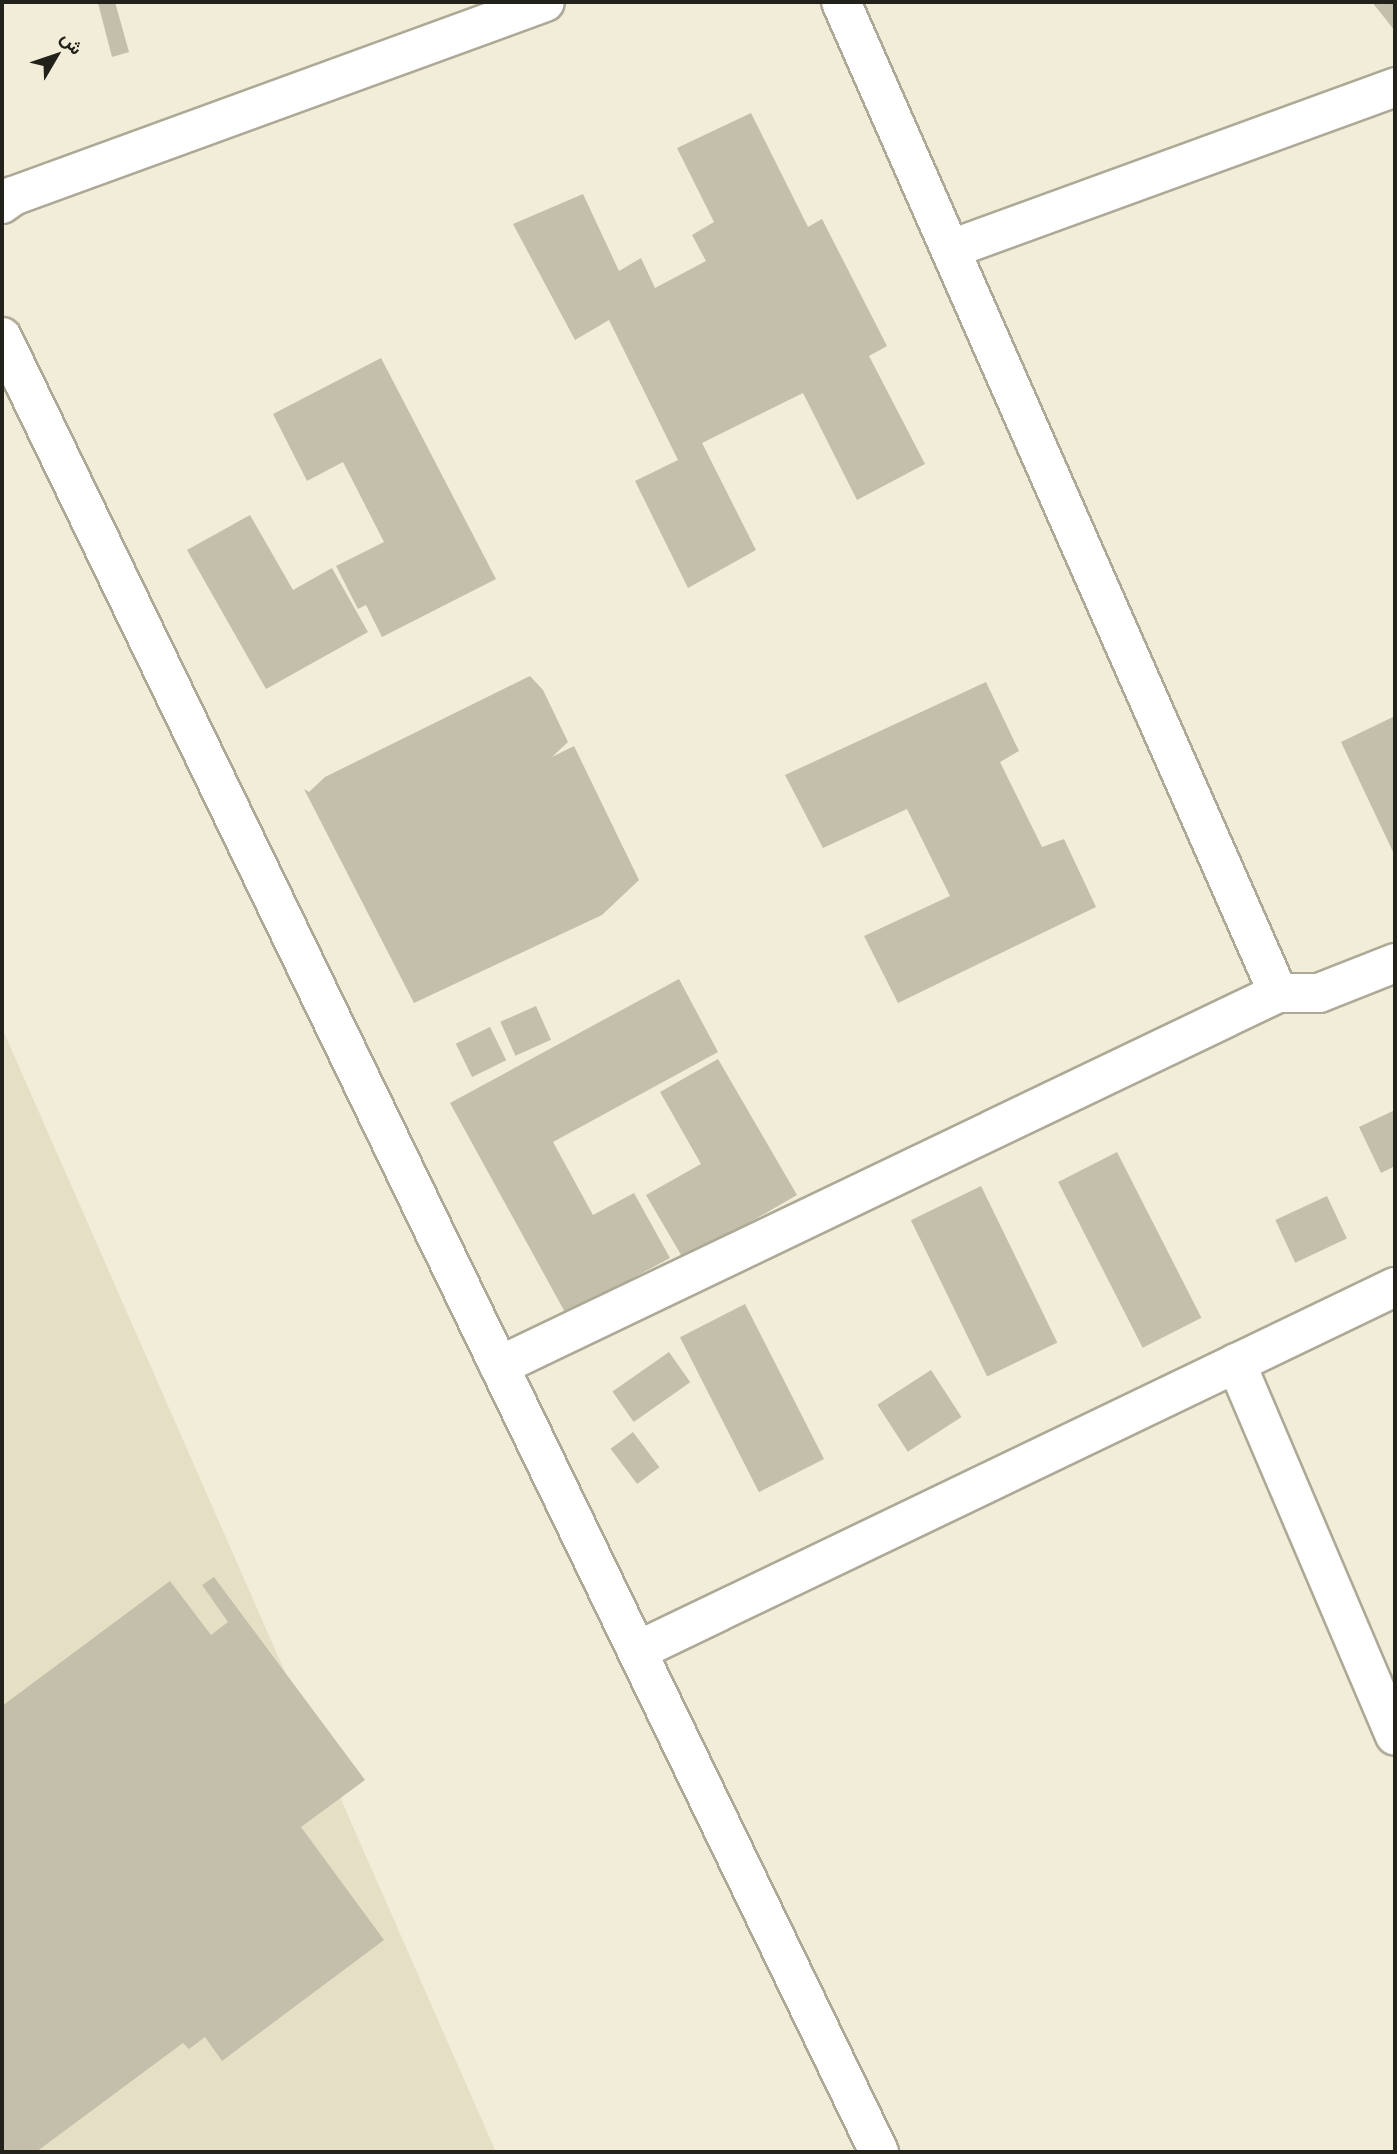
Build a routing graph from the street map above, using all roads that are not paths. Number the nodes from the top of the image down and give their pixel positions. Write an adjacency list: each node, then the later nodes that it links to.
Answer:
1 (545, 2): 4 (lane)
2 (841, 2): 5 (lane)
3 (1395, 87): 5 (lane)
4 (2, 204)
5 (951, 249): 8 (lane)
6 (2, 337): 11 (lane)
7 (1395, 963): 8 (lane)
8 (1278, 993): 11 (lane)
9 (1395, 1287): 10 (lane)
10 (1236, 1363): 12 (lane); 13 (lane)
11 (499, 1366): 12 (lane)
12 (637, 1651): 14 (lane)
13 (1395, 1735)
14 (879, 2152)

